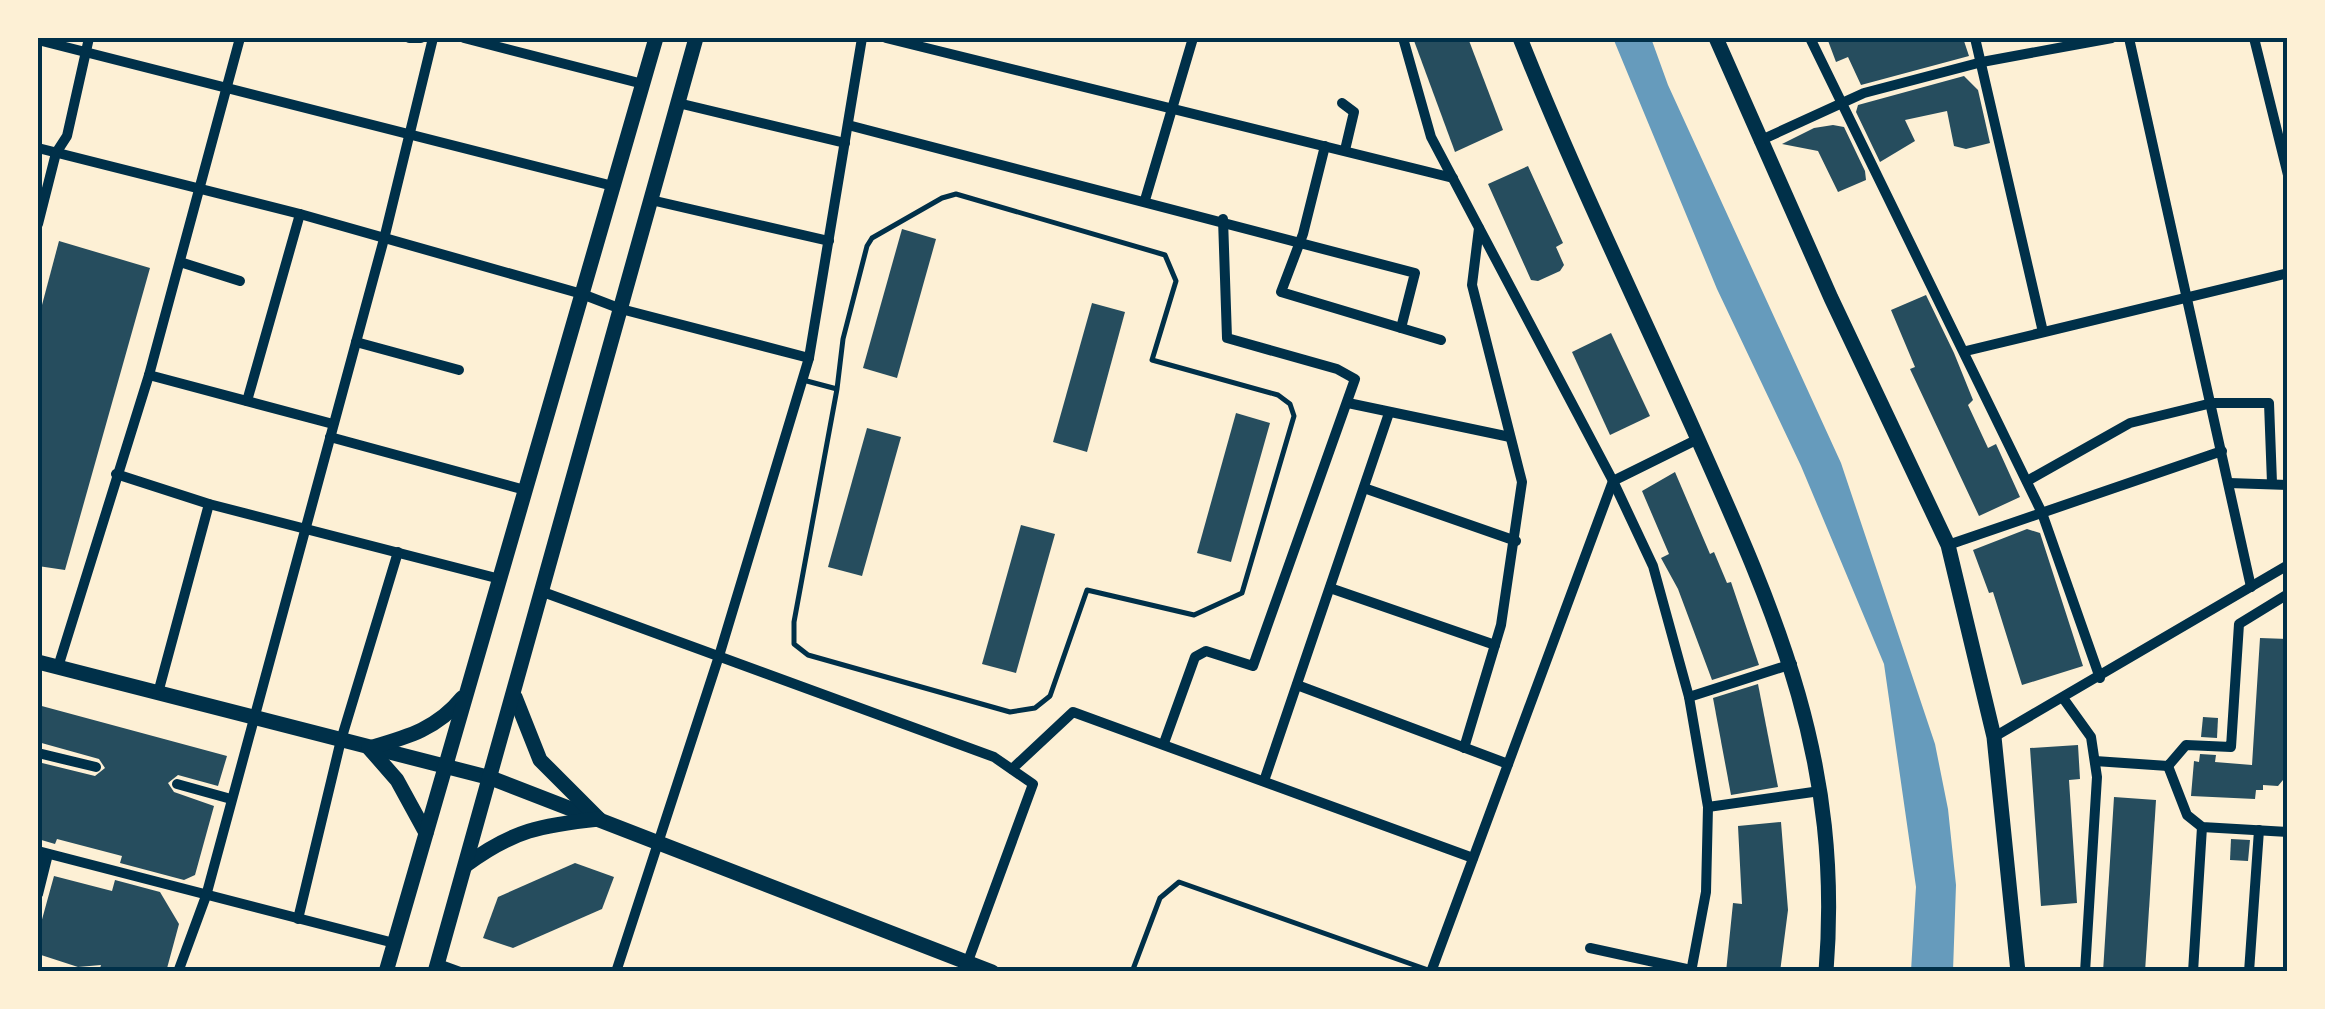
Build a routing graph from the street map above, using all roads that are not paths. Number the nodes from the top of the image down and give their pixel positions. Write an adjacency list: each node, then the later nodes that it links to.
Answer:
1 (89, 38): 21 (street)
2 (240, 38): 24 (street)
3 (409, 38): 4 (street)
4 (421, 38)
5 (434, 38): 30 (street)
6 (464, 38): 23 (street)
7 (656, 38): 23 (main road)
8 (696, 38): 26 (main road)
9 (862, 38): 29 (street)
10 (886, 38): 28 (street)
11 (1193, 38): 28 (street)
12 (1403, 38): 38 (street)
13 (1520, 38): 73 (main road)
14 (1716, 38): 31 (main road)
15 (1810, 38): 27 (street)
16 (1975, 38): 22 (street)
17 (2112, 38): 22 (street)
18 (2128, 38): 54 (street)
19 (2254, 38): 37 (street)
20 (38, 40): 21 (street)
21 (84, 54): 24 (street); 36 (street)
22 (1982, 62): 27 (street); 57 (street)
23 (643, 84): 39 (main road)
24 (227, 85): 30 (street); 40 (street)
25 (1342, 103): 35 (street)
26 (678, 104): 32 (street); 41 (main road)
27 (1842, 104): 31 (street); 60 (street)
28 (1172, 110): 33 (street); 42 (street)
29 (848, 125): 32 (street); 42 (street)
30 (413, 132): 39 (street); 47 (street)
31 (1759, 140): 87 (main road)
32 (845, 144): 48 (street)
33 (1325, 146): 35 (street); 49 (street)
34 (38, 148): 36 (street)
35 (1345, 150): 38 (street)
36 (56, 153): 40 (street); 45 (street)
37 (2288, 175)
38 (1452, 178): 46 (street)
39 (614, 186): 53 (main road)
40 (200, 188): 43 (street); 50 (street)
41 (651, 200): 48 (street); 55 (main road)
42 (1144, 200): 44 (street)
43 (300, 214): 47 (street); 66 (street)
44 (1223, 219): 49 (street); 68 (street)
45 (38, 224)
46 (1479, 228): 72 (street); 76 (street)
47 (384, 240): 53 (street); 59 (street)
48 (829, 241): 61 (street)
49 (1299, 242): 56 (street); 56 (street)
50 (180, 262): 52 (street); 63 (street)
51 (2288, 273): 54 (street)
52 (240, 281)
53 (582, 294): 55 (street); 82 (main road)
54 (2190, 296): 57 (street); 67 (street)
55 (621, 309): 61 (street); 93 (main road)
56 (1400, 328): 58 (street)
57 (2043, 332): 60 (street)
58 (1441, 340)
59 (356, 342): 62 (street); 70 (street)
60 (1966, 350): 77 (street)
61 (810, 358): 64 (street)
62 (459, 370)
63 (149, 374): 66 (street); 75 (street)
64 (803, 380): 65 (lane); 96 (street)
65 (837, 389): 65 (lane)
66 (247, 402): 70 (street)
67 (2212, 403): 74 (street); 77 (street); 79 (street)
68 (1348, 404): 69 (street); 110 (street)
69 (1390, 413): 72 (street); 81 (street)
70 (333, 424): 71 (street)
71 (330, 437): 82 (street); 85 (street)
72 (1510, 437): 86 (street)
73 (1698, 439): 76 (street); 98 (main road)
74 (2222, 450): 78 (street); 84 (street)
75 (116, 474): 83 (street); 99 (street)
76 (1613, 481): 105 (street); 115 (street)
77 (2027, 482): 84 (street)
78 (2229, 483): 79 (street); 91 (street)
79 (2272, 484): 80 (street)
80 (2288, 485)
81 (1364, 488): 86 (street); 92 (street)
82 (525, 490): 90 (main road)
83 (208, 504): 85 (street); 103 (street)
84 (2042, 513): 87 (street); 100 (street)
85 (302, 528): 88 (street); 107 (street)
86 (1516, 541): 95 (street)
87 (1948, 545): 108 (main road)
88 (398, 552): 90 (street); 109 (street)
89 (2288, 565): 91 (street)
90 (500, 579): 102 (main road)
91 (2251, 587): 100 (street)
92 (1330, 588): 95 (street); 101 (street)
93 (543, 592): 96 (street); 104 (main road)
94 (2288, 594): 117 (street)
95 (1496, 645): 112 (street)
96 (719, 656): 119 (street); 132 (street)
97 (38, 662): 99 (main road)
98 (1792, 664): 105 (street); 123 (main road)
99 (58, 667): 103 (main road)
100 (2100, 678): 106 (street)
101 (1297, 685): 112 (street); 121 (street)
102 (467, 692): 111 (main road); 118 (main road)
103 (158, 693): 107 (main road)
104 (514, 695): 120 (main road); 127 (main road)
105 (1689, 697): 125 (street)
106 (2063, 698): 108 (street); 114 (street)
107 (252, 717): 109 (main road); 124 (street)
108 (1994, 736): 152 (main road)
109 (341, 740): 111 (main road); 138 (street)
110 (1164, 743): 119 (street); 121 (street)
111 (370, 748): 118 (main road); 130 (main road)
112 (1464, 748): 115 (street)
113 (38, 753): 116 (street)
114 (2095, 761): 117 (street); 153 (street)
115 (1508, 764): 134 (street)
116 (96, 766)
117 (2168, 766): 128 (street)
118 (445, 768): 120 (main road); 130 (main road)
119 (1012, 770): 141 (street)
120 (492, 778): 126 (main road); 127 (main road); 135 (main road)
121 (1264, 781): 134 (street)
122 (178, 784): 124 (street)
123 (1820, 791): 125 (street); 151 (main road)
124 (231, 799): 137 (street)
125 (1708, 806): 144 (street)
126 (578, 812)
127 (599, 820): 132 (main road); 135 (main road)
128 (2202, 826): 129 (street); 154 (street)
129 (2258, 830): 131 (street); 155 (street)
130 (426, 832): 139 (main road)
131 (2288, 832)
132 (657, 841): 141 (main road); 148 (street)
133 (43, 853): 136 (street); 137 (street)
134 (1473, 858): 143 (street)
135 (466, 865): 142 (main road)
136 (38, 894)
137 (206, 896): 138 (street); 145 (street)
138 (298, 918): 139 (street)
139 (394, 942): 146 (main road)
140 (1590, 948): 144 (street)
141 (965, 967): 149 (main road)
142 (436, 968): 147 (street)
143 (1431, 971): 150 (lane)
144 (1691, 971)
145 (178, 972)
146 (386, 972)
147 (460, 972)
148 (616, 972)
149 (992, 972)
150 (1132, 972)
151 (1826, 972)
152 (2018, 972)
153 (2085, 972)
154 (2193, 972)
155 (2249, 972)

